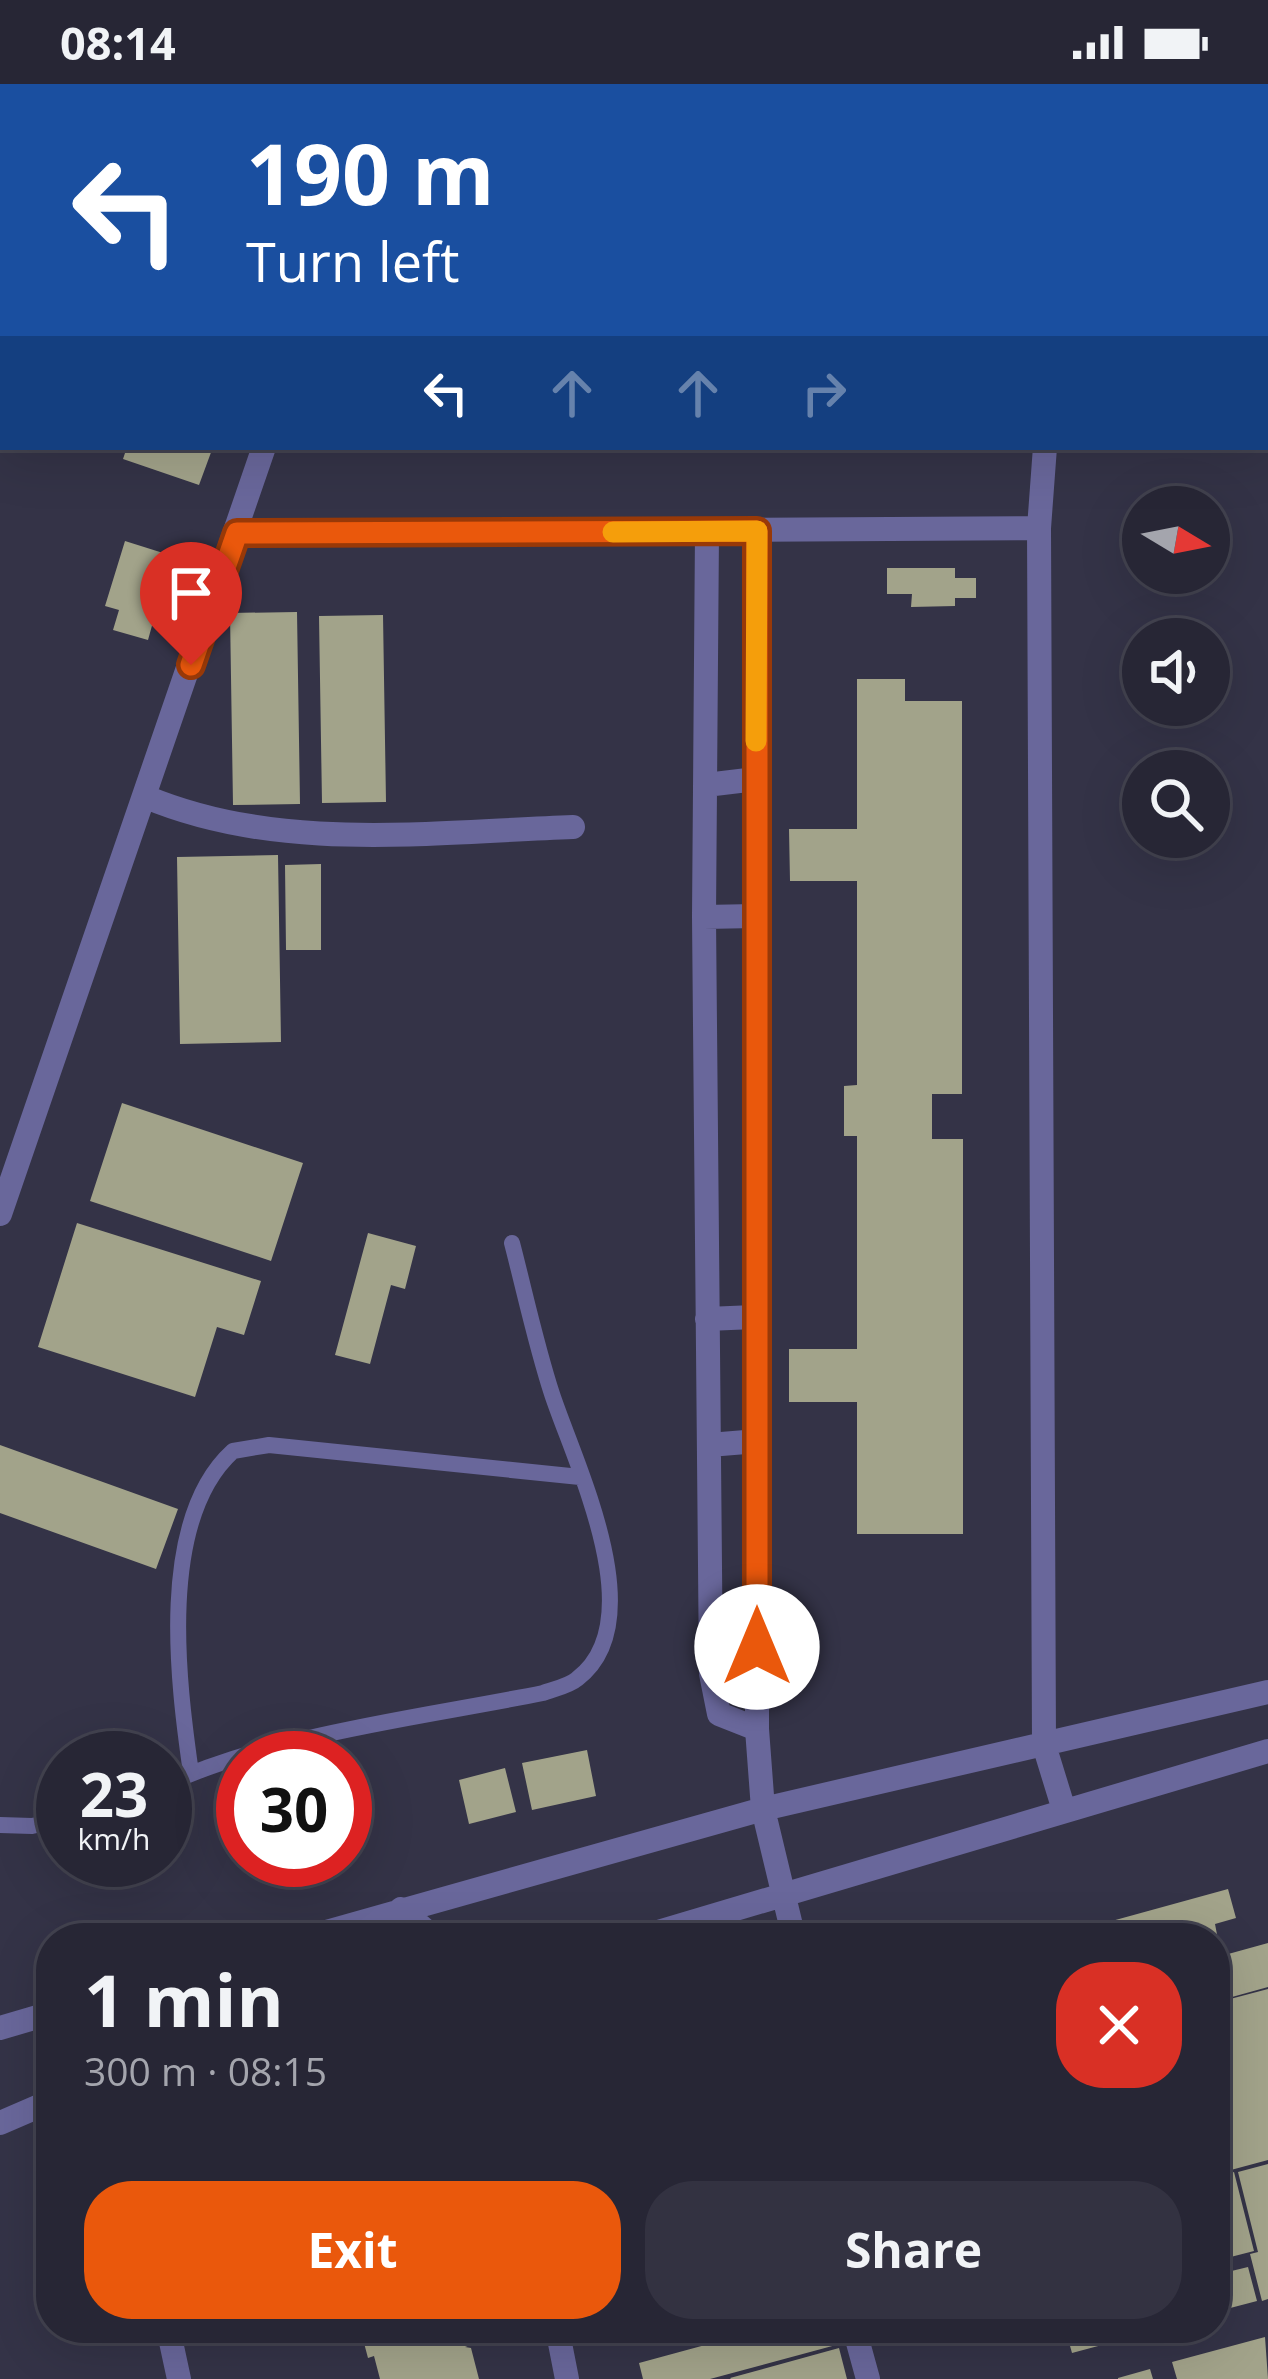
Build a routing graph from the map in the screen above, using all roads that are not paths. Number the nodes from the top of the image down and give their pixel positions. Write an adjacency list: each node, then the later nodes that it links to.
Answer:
1 (263, 450): 6 (street)
2 (1045, 450): 3 (street)
3 (1039, 528): 4 (street); 23 (street)
4 (757, 531): 5 (street); 7 (street)
5 (707, 532): 6 (street); 8 (street)
6 (237, 533): 9 (street)
7 (756, 779): 8 (street); 11 (street)
8 (706, 784): 12 (street)
9 (146, 797): 10 (street); 13 (street)
10 (573, 827)
11 (755, 916): 12 (street); 15 (street)
12 (704, 917): 16 (street)
13 (0, 1214)
14 (512, 1243): 19 (lane)
15 (754, 1317): 16 (street); 17 (street)
16 (707, 1319): 18 (street)
17 (758, 1441): 18 (street); 21 (street)
18 (709, 1444): 21 (street)
19 (580, 1477): 22 (lane); 25 (lane)
20 (1268, 1692): 23 (street)
21 (757, 1729): 26 (street)
22 (186, 1731)
23 (1044, 1745): 26 (street); 27 (street)
24 (1268, 1751): 27 (street)
25 (192, 1773)
26 (764, 1809): 30 (street); 31 (street)
27 (1064, 1810): 30 (street)
28 (0, 1825): 29 (lane)
29 (36, 1825)
30 (783, 1896): 34 (street); 35 (street)
31 (401, 1910): 32 (street); 33 (street)
32 (356, 1923)
33 (416, 1923)
34 (690, 1923)
35 (790, 1923)
36 (36, 2018): 37 (street)
37 (0, 2029)
38 (36, 2108): 39 (street)
39 (0, 2123)
40 (171, 2343): 43 (street)
41 (559, 2343): 44 (street)
42 (858, 2343): 45 (street)
43 (179, 2379)
44 (567, 2379)
45 (868, 2379)

